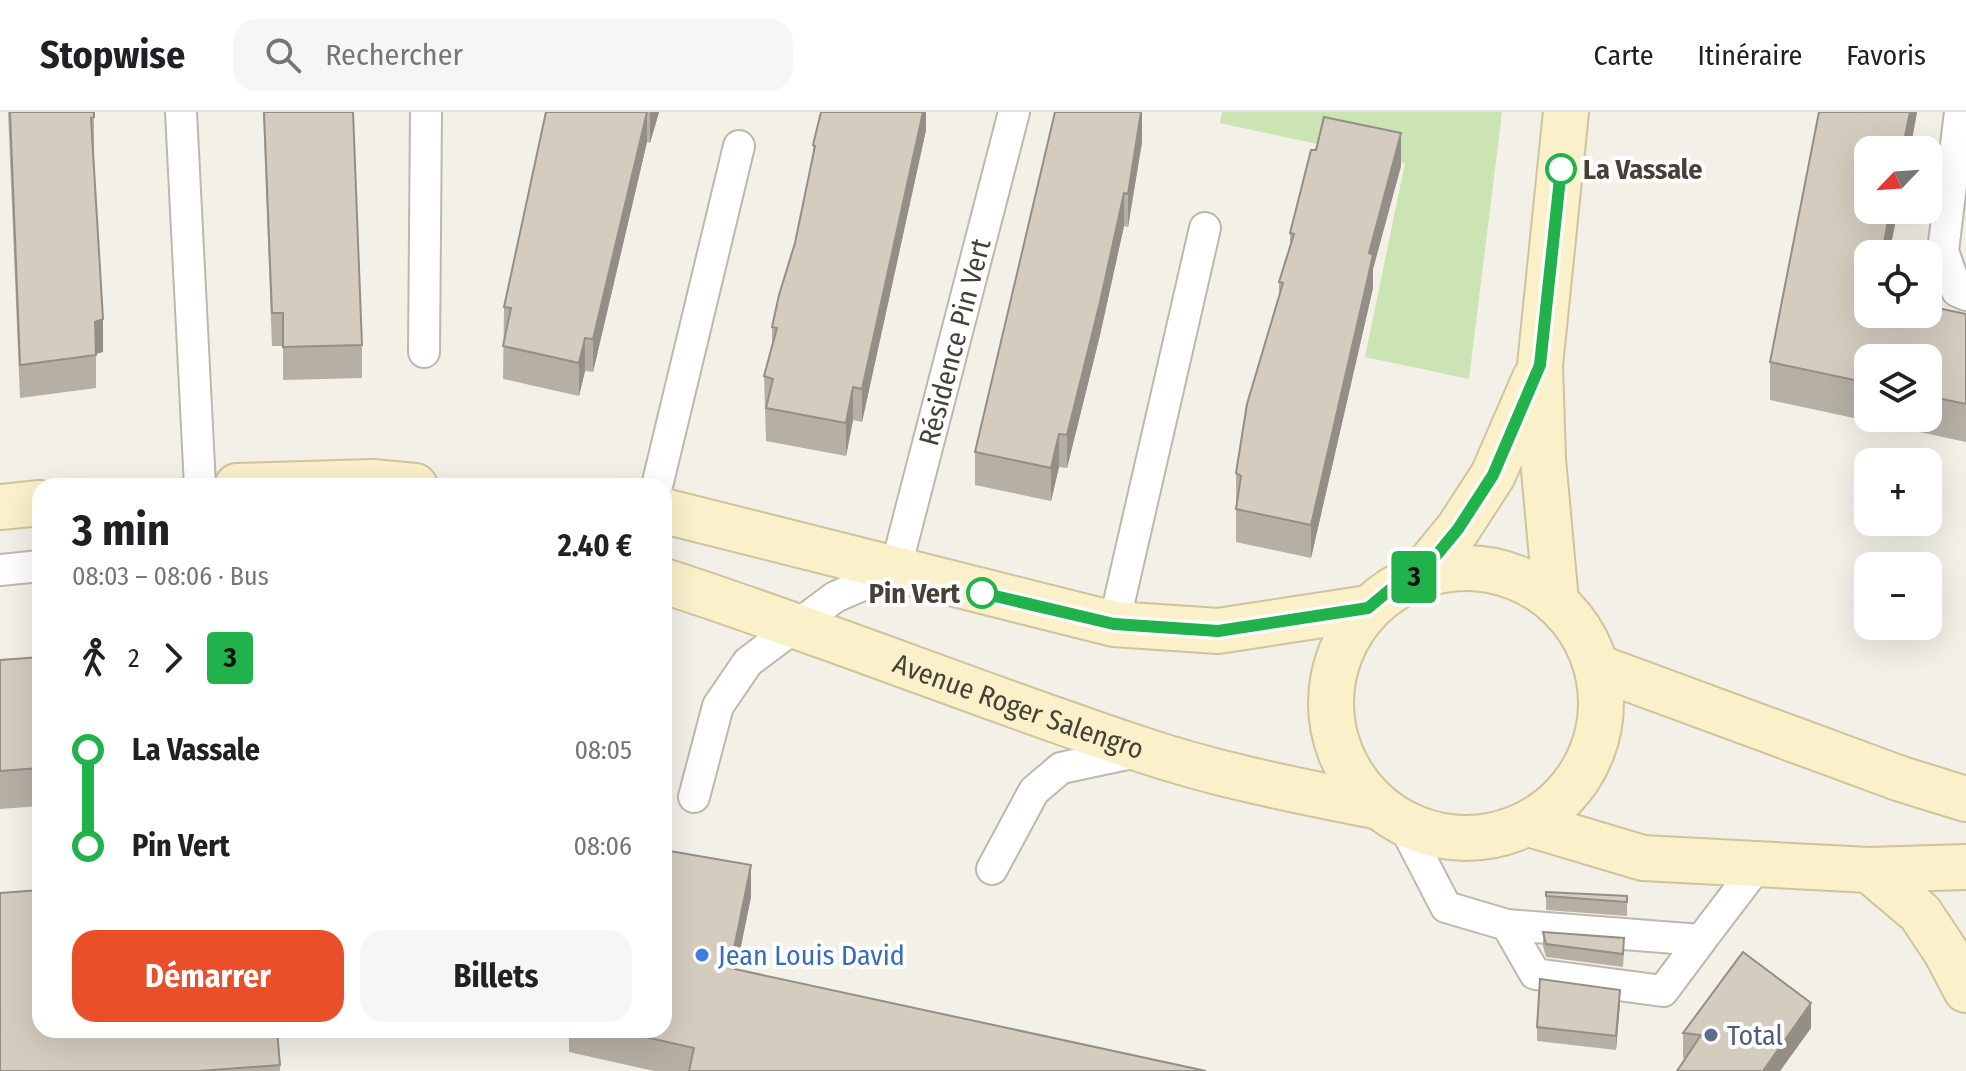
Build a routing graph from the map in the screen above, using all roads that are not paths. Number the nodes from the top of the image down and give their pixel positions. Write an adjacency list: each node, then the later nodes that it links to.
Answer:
1 (181, 112): 11 (lane)
2 (426, 112): 9 (lane)
3 (1014, 112): 18 (lane, Résidence Pin Vert)
4 (1566, 112): 10 (main road)
5 (1960, 112): 8 (lane)
6 (739, 146): 12 (lane)
7 (1205, 228): 23 (lane)
8 (1966, 295)
9 (424, 352)
10 (1540, 365): 19 (main road); 21 (main road)
11 (200, 478)
12 (659, 478)
13 (32, 504): 14 (main road)
14 (0, 507)
15 (672, 513): 18 (main road)
16 (32, 567): 17 (lane)
17 (0, 570)
18 (895, 571): 23 (main road); 24 (lane)
19 (1421, 574): 21 (main road); 22 (main road)
20 (672, 584): 24 (main road, Avenue Roger Salengro)
21 (1556, 602): 25 (main road)
22 (1368, 608): 23 (main road); 29 (main road)
23 (1114, 624)
24 (794, 625): 26 (main road, Avenue Roger Salengro); 27 (lane)
25 (1597, 667): 28 (main road); 30 (main road)
26 (1145, 751): 29 (main road, Avenue Roger Salengro); 33 (lane)
27 (694, 797)
28 (1966, 799)
29 (1391, 815): 30 (main road); 35 (lane)
30 (1529, 824): 31 (main road)
31 (1759, 864): 34 (main road); 36 (lane)
32 (1966, 867): 34 (main road)
33 (992, 869)
34 (1869, 870): 37 (main road)
35 (1507, 925): 36 (lane); 36 (lane)
36 (1701, 940)
37 (1966, 990)

